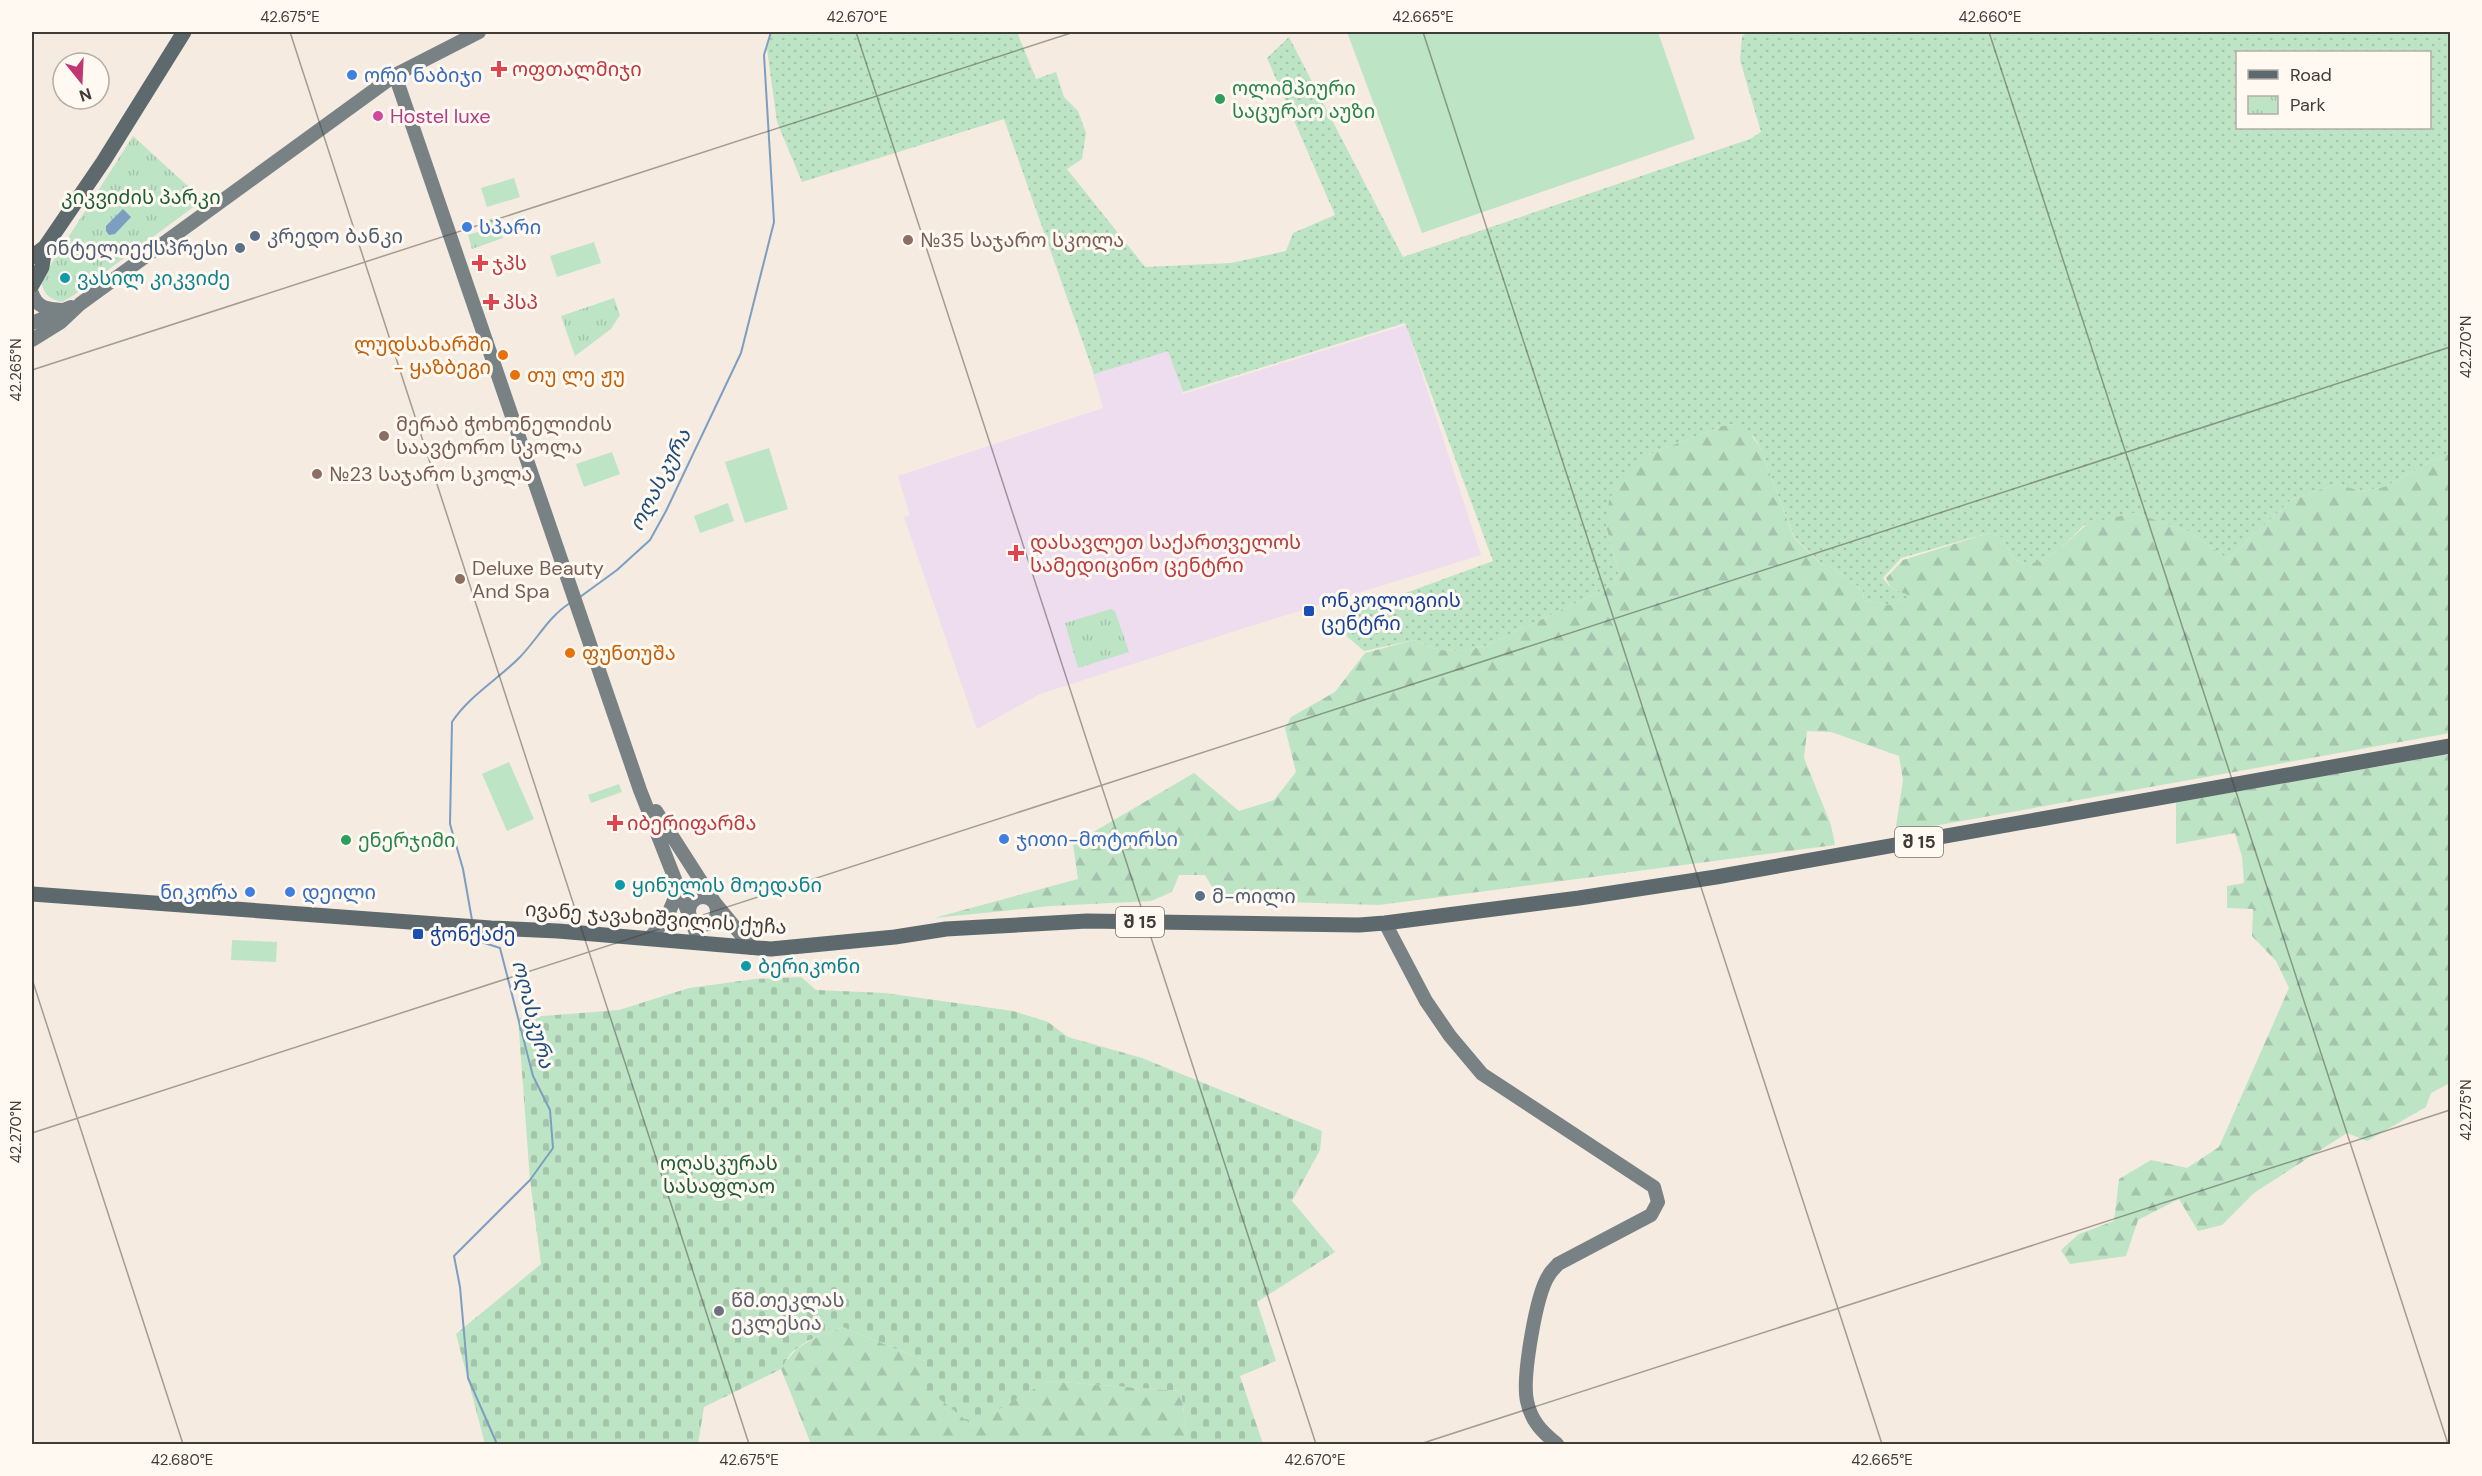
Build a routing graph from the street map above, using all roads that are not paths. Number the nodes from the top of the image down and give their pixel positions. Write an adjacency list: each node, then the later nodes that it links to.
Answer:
1 (184, 32): 4 (main road)
2 (479, 32): 3 (street)
3 (395, 75): 8 (street); 13 (street)
4 (45, 247): 5 (main road); 6 (main road)
5 (32, 257)
6 (32, 285)
7 (32, 293): 9 (street)
8 (80, 304): 9 (street); 11 (street)
9 (66, 310): 10 (street)
10 (32, 323)
11 (32, 340)
12 (2451, 746): 19 (main road, შ 15)
13 (640, 790): 14 (street); 16 (street)
14 (678, 888): 17 (street); 20 (street)
15 (32, 894): 20 (main road, ივანე ჯავახიშვილის ქუჩა)
16 (715, 903): 17 (street); 18 (street); 22 (street)
17 (689, 915): 18 (street); 21 (street)
18 (715, 920): 21 (street)
19 (1385, 923): 22 (main road, ივანე ჯავახიშვილის ქუჩა / შ 15); 23 (street)
20 (650, 938): 21 (main road, ივანე ჯავახიშვილის ქუჩა)
21 (706, 943): 22 (main road, ივანე ჯავახიშვილის ქუჩა)
22 (752, 948)
23 (1557, 1444)

